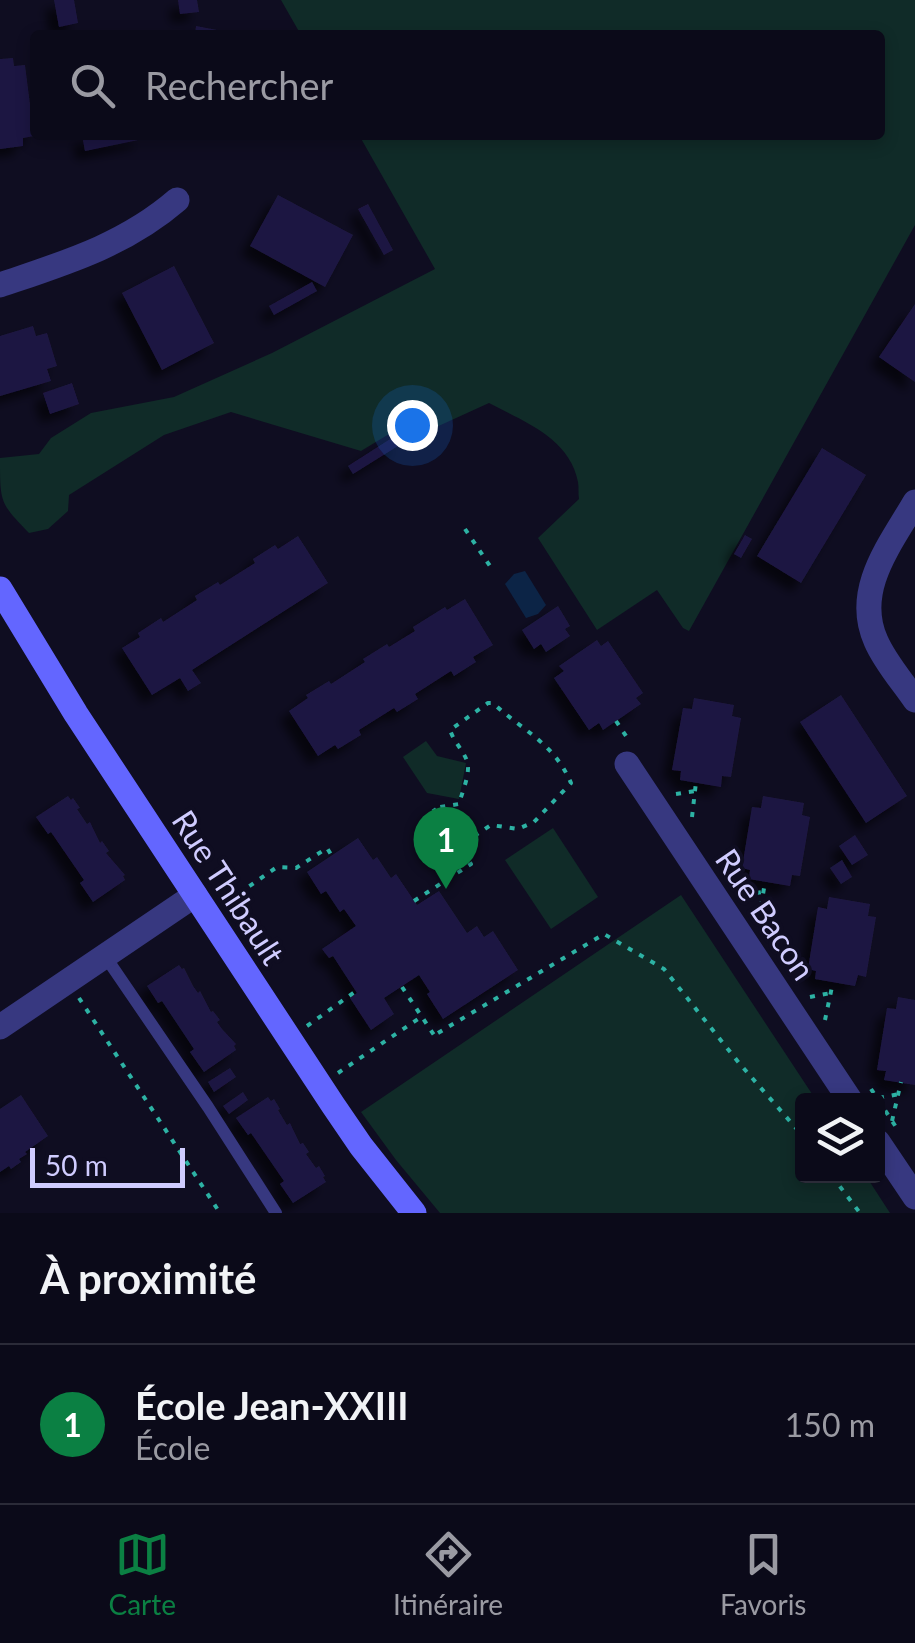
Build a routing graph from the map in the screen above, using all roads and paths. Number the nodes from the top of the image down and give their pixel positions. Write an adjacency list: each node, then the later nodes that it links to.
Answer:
1 (178, 200): 2 (street)
2 (0, 285)
3 (915, 502): 7 (street)
4 (465, 529): 5 (path)
5 (494, 572)
6 (0, 589): 19 (street, Rue Thibault)
7 (915, 700)
8 (627, 764): 34 (street, Rue Bacon)
9 (696, 782): 10 (path)
10 (694, 791): 11 (path); 12 (path)
11 (676, 794)
12 (692, 817)
13 (459, 846): 13 (path); 18 (path)
14 (332, 856): 19 (path)
15 (765, 882): 16 (path)
16 (763, 892): 17 (path); 20 (path)
17 (743, 896)
18 (414, 901)
19 (202, 905): 21 (street); 31 (street, Rue Thibault)
20 (759, 919)
21 (105, 956): 22 (street); 42 (lane)
22 (68, 981): 30 (street); 41 (path)
23 (833, 982): 26 (path)
24 (402, 987): 28 (path)
25 (356, 990): 31 (path)
26 (831, 993): 27 (path); 29 (path)
27 (810, 997)
28 (422, 1017): 33 (path); 37 (path)
29 (826, 1020)
30 (0, 1027)
31 (290, 1039): 33 (street, Rue Thibault)
32 (900, 1082): 35 (path)
33 (321, 1086): 43 (street, Rue Thibault)
34 (845, 1093)
35 (898, 1094): 36 (path); 38 (path)
36 (885, 1096)
37 (795, 1127)
38 (885, 1132): 40 (street)
39 (837, 1183): 44 (path)
40 (915, 1197)
41 (220, 1213)
42 (276, 1213)
43 (414, 1213)
44 (860, 1213)

